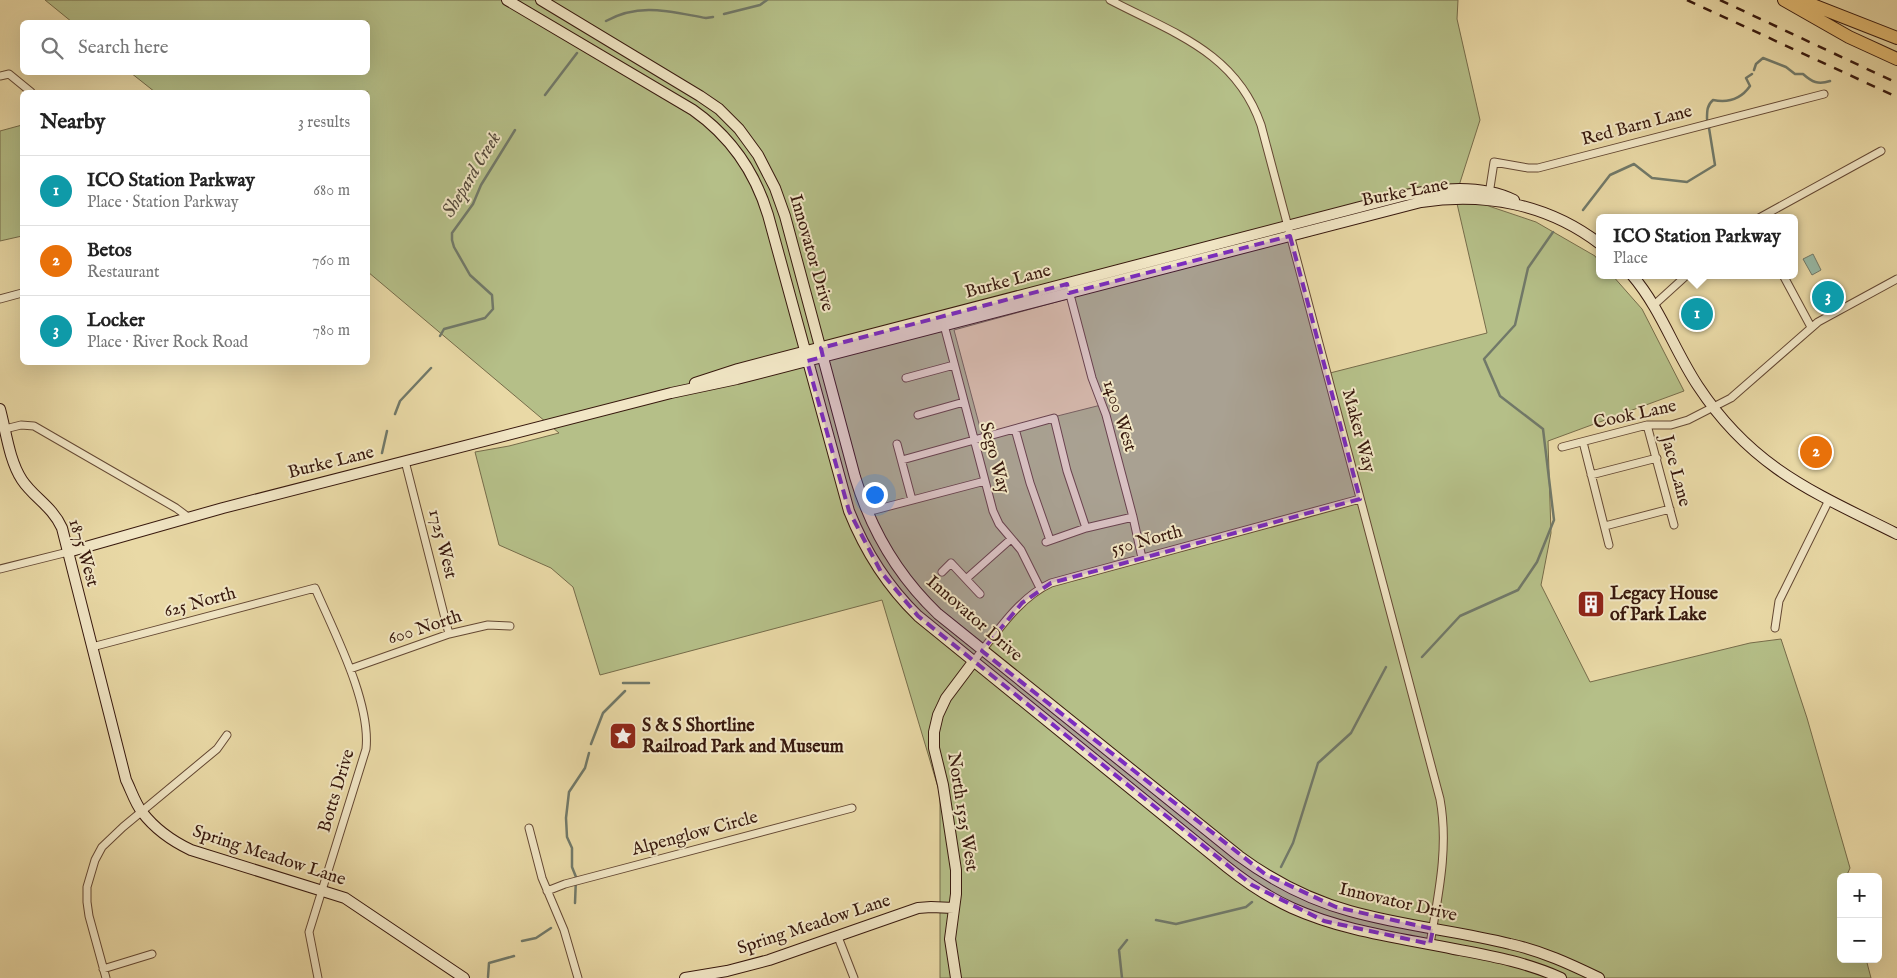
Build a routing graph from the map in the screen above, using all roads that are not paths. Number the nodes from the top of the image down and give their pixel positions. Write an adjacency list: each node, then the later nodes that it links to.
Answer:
1 (507, 0): 27 (street, Innovator Drive)
2 (541, 0): 26 (street, Innovator Drive)
3 (1110, 0): 14 (street, Maker Way)
4 (1784, 0): 7 (highway)
5 (1800, 0): 6 (highway)
6 (1897, 38)
7 (1897, 59)
8 (0, 76): 9 (street)
9 (29, 90)
10 (1824, 94): 12 (street, Red Barn Lane)
11 (1881, 152): 13 (street)
12 (1489, 196): 14 (street, Burke Lane); 15 (street, Burke Lane)
13 (1766, 214)
14 (1289, 231): 20 (street, Burke Lane); 46 (street, Maker Way)
15 (1596, 242)
16 (1635, 279): 23 (street)
17 (1683, 279): 23 (street)
18 (1785, 279): 25 (street)
19 (1897, 279): 25 (street, Cook Lane)
20 (1068, 288): 24 (street, Burke Lane); 26 (street, Burke Lane); 52 (street, 1400 West)
21 (20, 293): 22 (street)
22 (0, 299)
23 (1654, 305): 31 (street)
24 (944, 326): 26 (street, Burke Lane); 28 (street, Sego Way)
25 (1811, 327): 31 (street, Cook Lane)
26 (822, 352): 27 (street, Burke Lane); 50 (street, Innovator Drive)
27 (806, 356): 43 (street, Burke Lane); 72 (street, Innovator Drive)
28 (954, 365): 29 (street); 30 (street, Sego Way)
29 (906, 378)
30 (964, 402): 33 (street); 37 (street, Sego Way)
31 (1712, 406): 34 (street, Cook Lane); 48 (street)
32 (0, 409): 36 (street, 1875 West)
33 (918, 415)
34 (1648, 425): 38 (street, Cook Lane); 41 (street, Jace Lane)
35 (1015, 428): 37 (street); 55 (street); 55 (street)
36 (5, 429): 51 (street); 59 (street, 1875 West)
37 (974, 440): 42 (street); 45 (street, Sego Way)
38 (1583, 442): 40 (street, Cook Lane); 44 (street)
39 (897, 444): 42 (street)
40 (1562, 447)
41 (1656, 458): 44 (street); 49 (street, Jace Lane)
42 (902, 460): 47 (street)
43 (405, 461): 51 (street, Burke Lane); 69 (street, 1725 West)
44 (1591, 475): 54 (street)
45 (985, 482): 47 (street); 57 (street, Sego Way)
46 (1360, 499): 60 (street, 550 North); 81 (street, Maker Way)
47 (912, 500): 50 (street)
48 (1829, 500): 56 (street); 68 (street)
49 (1670, 509): 53 (street, Jace Lane); 54 (street)
50 (867, 512): 71 (street, Innovator Drive)
51 (188, 517): 59 (street, Burke Lane)
52 (1134, 517): 55 (street); 60 (street, 1400 West)
53 (1674, 525)
54 (1604, 526): 58 (street)
55 (1086, 528)
56 (1897, 534)
57 (1011, 539): 63 (street); 65 (street, Sego Way)
58 (1609, 544)
59 (68, 552): 61 (street, Burke Lane); 70 (street, 1875 West)
60 (1142, 558): 65 (street, 550 North)
61 (0, 569)
62 (942, 572): 63 (street)
63 (966, 579): 66 (street)
64 (315, 588): 70 (street, 625 North); 73 (street, Botts Drive)
65 (1040, 588): 71 (street, 550 North)
66 (980, 594)
67 (510, 626): 69 (street, 600 North)
68 (1774, 628)
69 (449, 634): 73 (street, 600 North)
70 (92, 647): 76 (street, 1875 West)
71 (982, 651): 72 (street, 550 North); 81 (street, Innovator Drive)
72 (973, 662): 80 (street, North 1525 West); 83 (street, Innovator Drive)
73 (350, 669): 78 (street, Botts Drive)
74 (227, 735): 76 (street)
75 (852, 808): 79 (street, Alpenglow Circle)
76 (142, 811): 78 (street, Spring Meadow Lane); 85 (street)
77 (529, 828): 79 (street)
78 (322, 891): 87 (street, Botts Drive); 88 (street, Spring Meadow Lane)
79 (548, 891): 89 (street)
80 (954, 908): 82 (street, Spring Meadow Lane); 92 (street, North 1525 West)
81 (1433, 928): 83 (street, Maker Way); 94 (street, Innovator Drive)
82 (838, 936): 90 (street, Spring Meadow Lane); 91 (street)
83 (1430, 944): 93 (street, Innovator Drive)
84 (152, 954): 85 (street)
85 (103, 969): 86 (street)
86 (106, 978)
87 (318, 978)
88 (464, 978)
89 (578, 978)
90 (685, 978)
91 (854, 978)
92 (956, 978)
93 (1560, 978)
94 (1599, 978)

